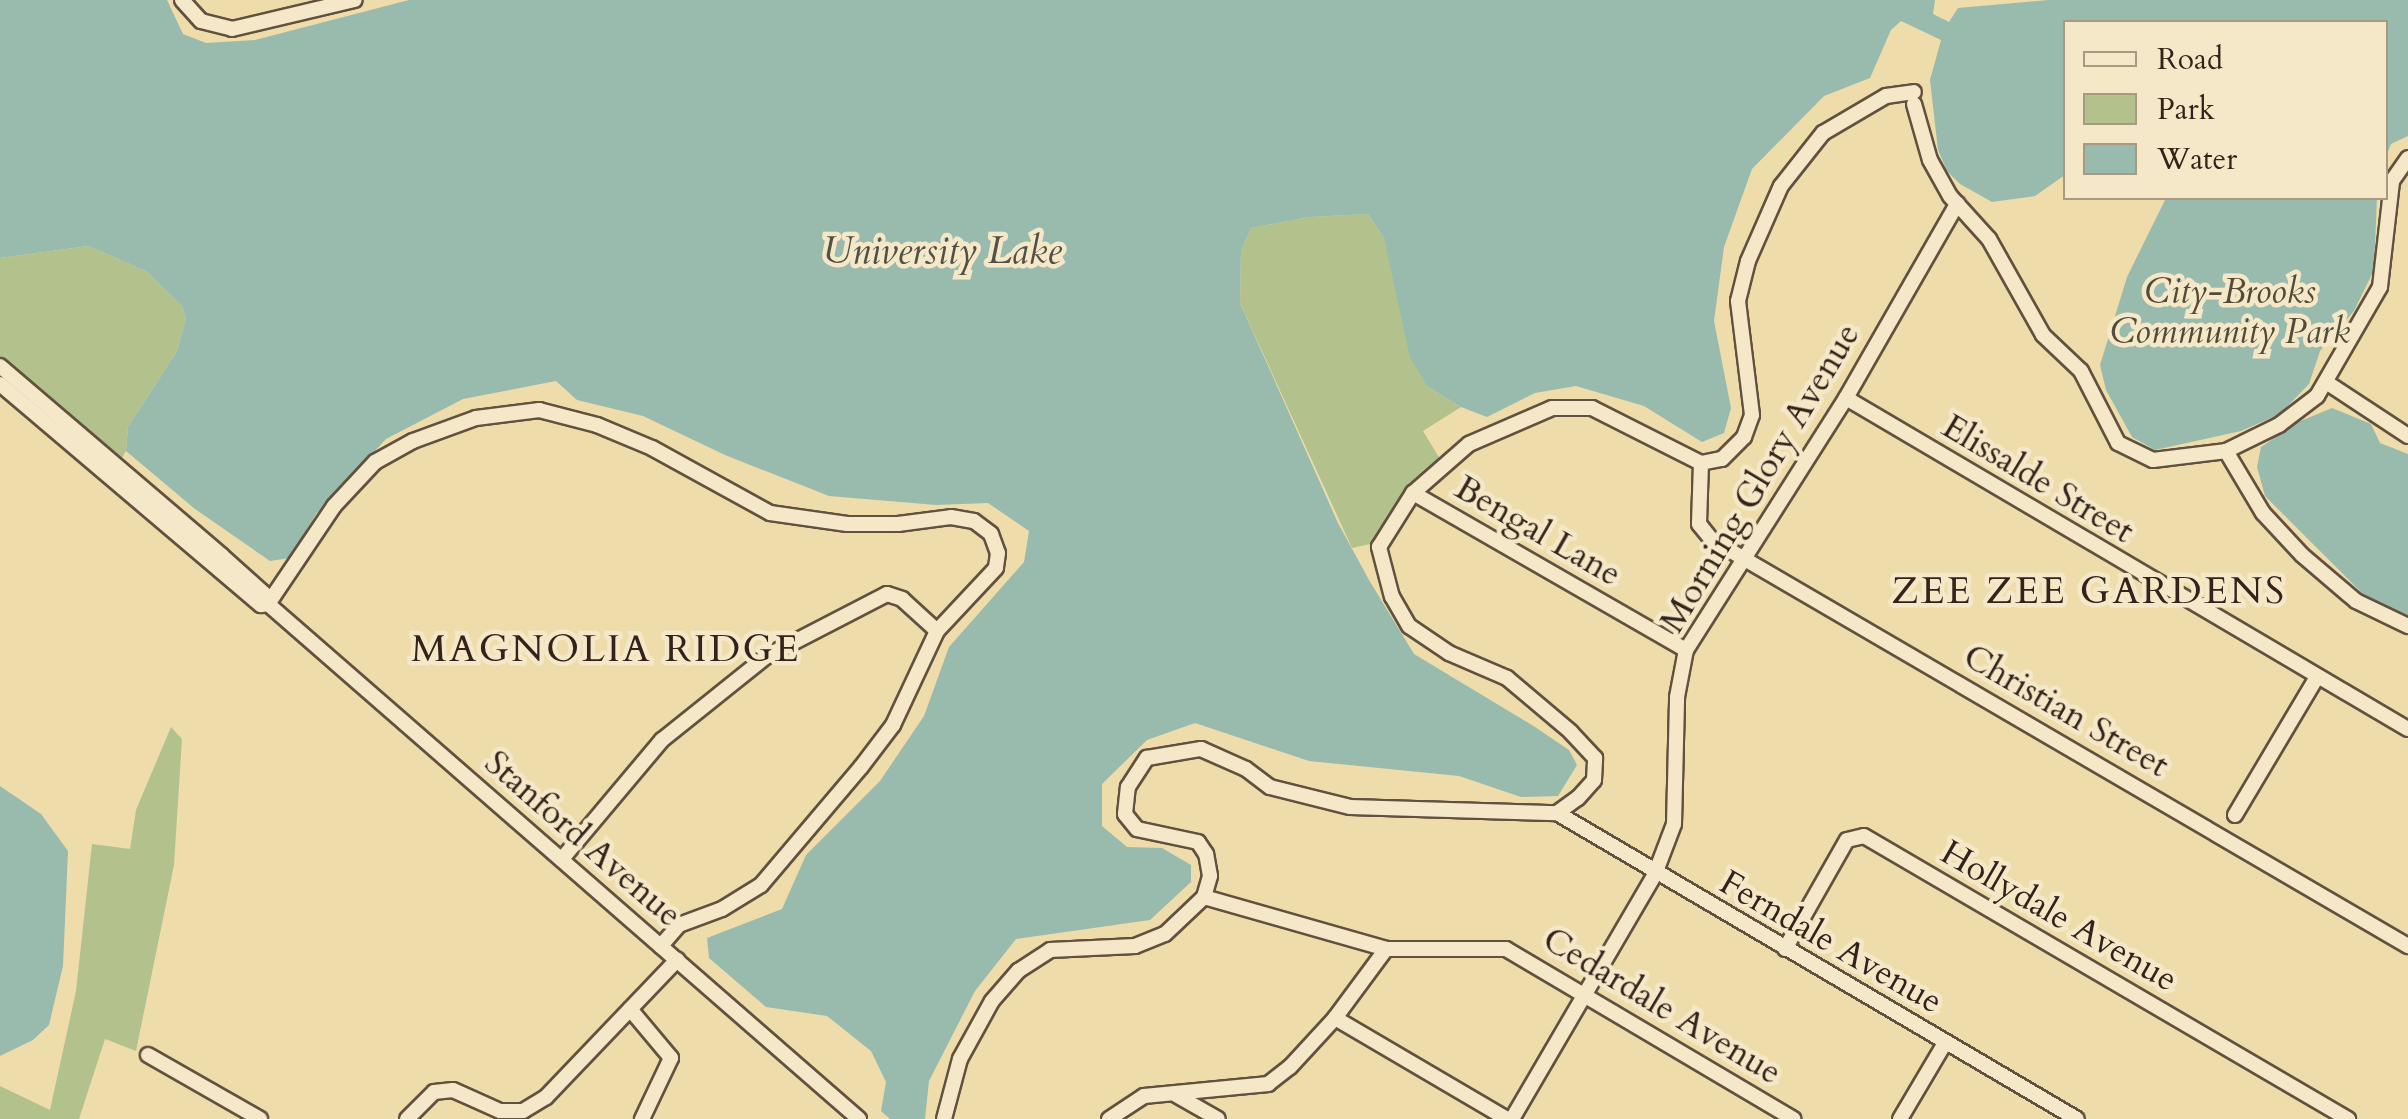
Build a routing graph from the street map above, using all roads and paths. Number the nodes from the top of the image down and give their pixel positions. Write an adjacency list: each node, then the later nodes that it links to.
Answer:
1 (182, 0): 2 (street)
2 (355, 0)
3 (2408, 158): 6 (street)
4 (1957, 204): 8 (street, Morning Glory Avenue); 10 (street); 11 (street)
5 (0, 366): 14 (street, Stanford Avenue)
6 (2326, 382): 9 (street); 10 (street)
7 (0, 384): 14 (street, Stanford Avenue)
8 (1846, 398): 13 (street, Morning Glory Avenue); 18 (street, Elissalde Street)
9 (2408, 436)
10 (2226, 451): 15 (street)
11 (1701, 464): 12 (street); 13 (street, Christian Street)
12 (1412, 493): 17 (street, Bengal Lane); 20 (street)
13 (1743, 557): 17 (street, Morning Glory Avenue); 26 (street, Christian Street)
14 (268, 604): 16 (street); 22 (street, Stanford Avenue)
15 (2408, 626)
16 (937, 631): 22 (street); 25 (street)
17 (1686, 650): 23 (street, Morning Glory Avenue)
18 (2317, 676): 19 (street, Elissalde Street); 21 (street)
19 (2408, 729)
20 (1557, 814): 23 (street, Ferndale Avenue); 24 (street)
21 (2235, 815)
22 (562, 859): 25 (street, Stanford Avenue)
23 (1655, 874): 28 (street, Ferndale Avenue); 30 (street, Morning Glory Avenue)
24 (1204, 897): 27 (street, Cedardale Avenue); 41 (street)
25 (661, 946): 29 (street, Stanford Avenue)
26 (2408, 946)
27 (1386, 949): 30 (street, Cedardale Avenue); 32 (street)
28 (1785, 949): 33 (street, Ferndale Avenue); 48 (street, Hollydale Avenue)
29 (677, 960): 31 (street); 40 (street, Stanford Avenue)
30 (1584, 996): 44 (street, Morning Glory Avenue); 45 (street, Cedardale Avenue)
31 (630, 1009): 38 (street); 39 (street)
32 (1334, 1018): 35 (street); 44 (street)
33 (1945, 1043): 46 (street); 47 (street, Ferndale Avenue)
34 (148, 1054): 36 (street)
35 (1176, 1094): 42 (street); 43 (street)
36 (236, 1113): 37 (street)
37 (260, 1119)
38 (408, 1119)
39 (642, 1119)
40 (859, 1119)
41 (944, 1119)
42 (1109, 1119)
43 (1218, 1119)
44 (1510, 1119)
45 (1794, 1119)
46 (1900, 1119)
47 (2077, 1119)
48 (2348, 1119)

